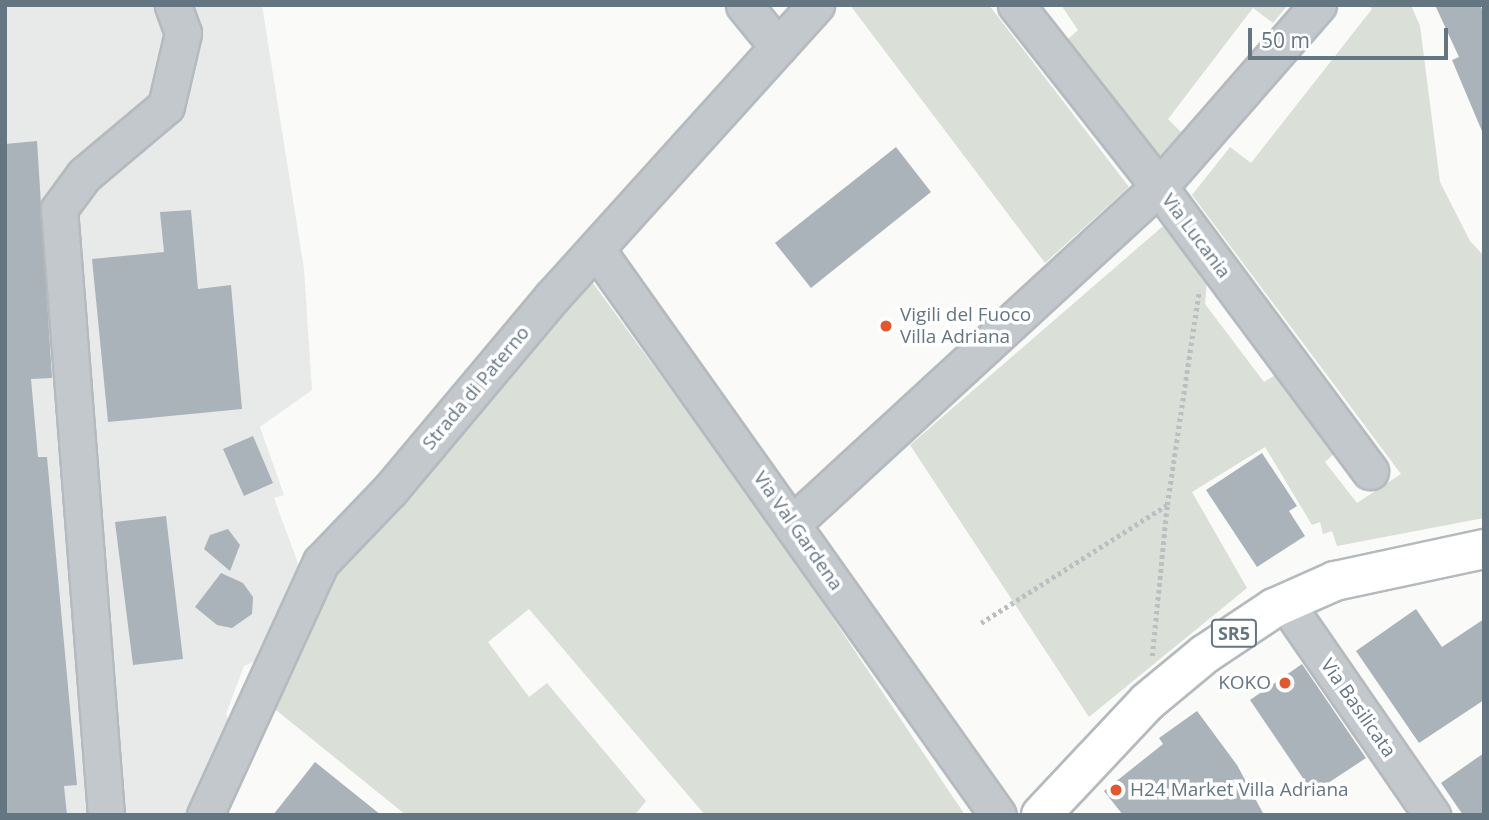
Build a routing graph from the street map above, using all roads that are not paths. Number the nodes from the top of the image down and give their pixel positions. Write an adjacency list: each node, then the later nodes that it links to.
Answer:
1 (173, 5): 14 (street)
2 (744, 5): 6 (street)
3 (816, 5): 6 (street, Strada di Paterno)
4 (1016, 5): 7 (street, Via Lucania)
5 (1318, 5): 7 (street)
6 (778, 47): 8 (street, Strada di Paterno)
7 (1160, 187): 9 (street, Via Lucania); 10 (street)
8 (596, 249): 10 (street, Via Val Gardena); 15 (street, Strada di Paterno)
9 (1370, 471)
10 (793, 523): 16 (street, Via Val Gardena)
11 (1484, 549): 12 (main road, SR5)
12 (1285, 602): 13 (main road, SR5); 17 (street, Via Basilicata)
13 (1045, 813)
14 (106, 815)
15 (205, 815)
16 (998, 815)
17 (1432, 815)

